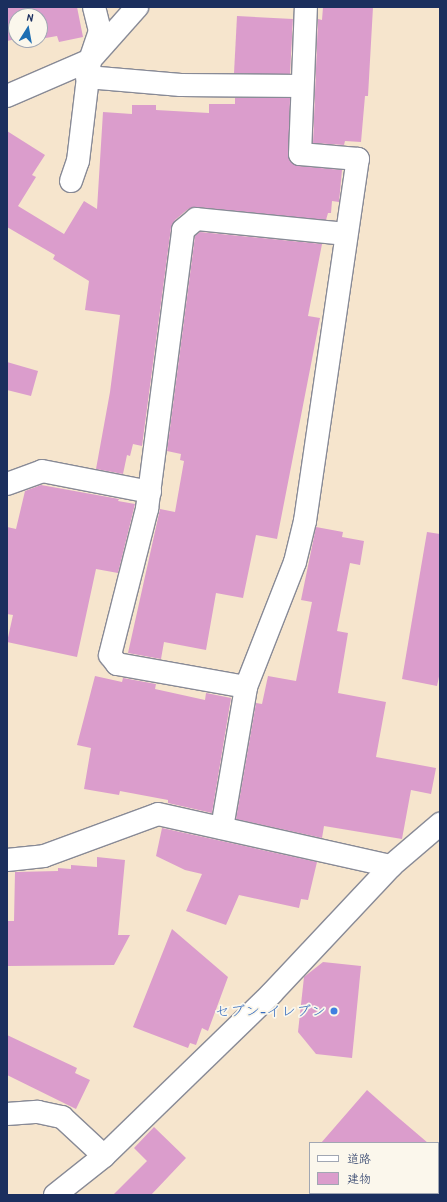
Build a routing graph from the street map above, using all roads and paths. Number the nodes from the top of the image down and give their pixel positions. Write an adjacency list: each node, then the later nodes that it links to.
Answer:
1 (94, 7): 4 (street)
2 (137, 7): 4 (street)
3 (306, 7): 5 (street)
4 (88, 69): 5 (street); 6 (street); 7 (street)
5 (302, 86): 8 (street)
6 (7, 96)
7 (70, 181)
8 (345, 234): 10 (street); 11 (street)
9 (7, 484): 10 (street)
10 (150, 492): 11 (street)
11 (246, 687): 13 (street)
12 (440, 824): 15 (street)
13 (222, 828): 14 (street); 15 (street)
14 (7, 860)
15 (392, 866): 17 (street)
16 (7, 1114): 17 (street)
17 (104, 1156): 18 (street)
18 (55, 1195)

